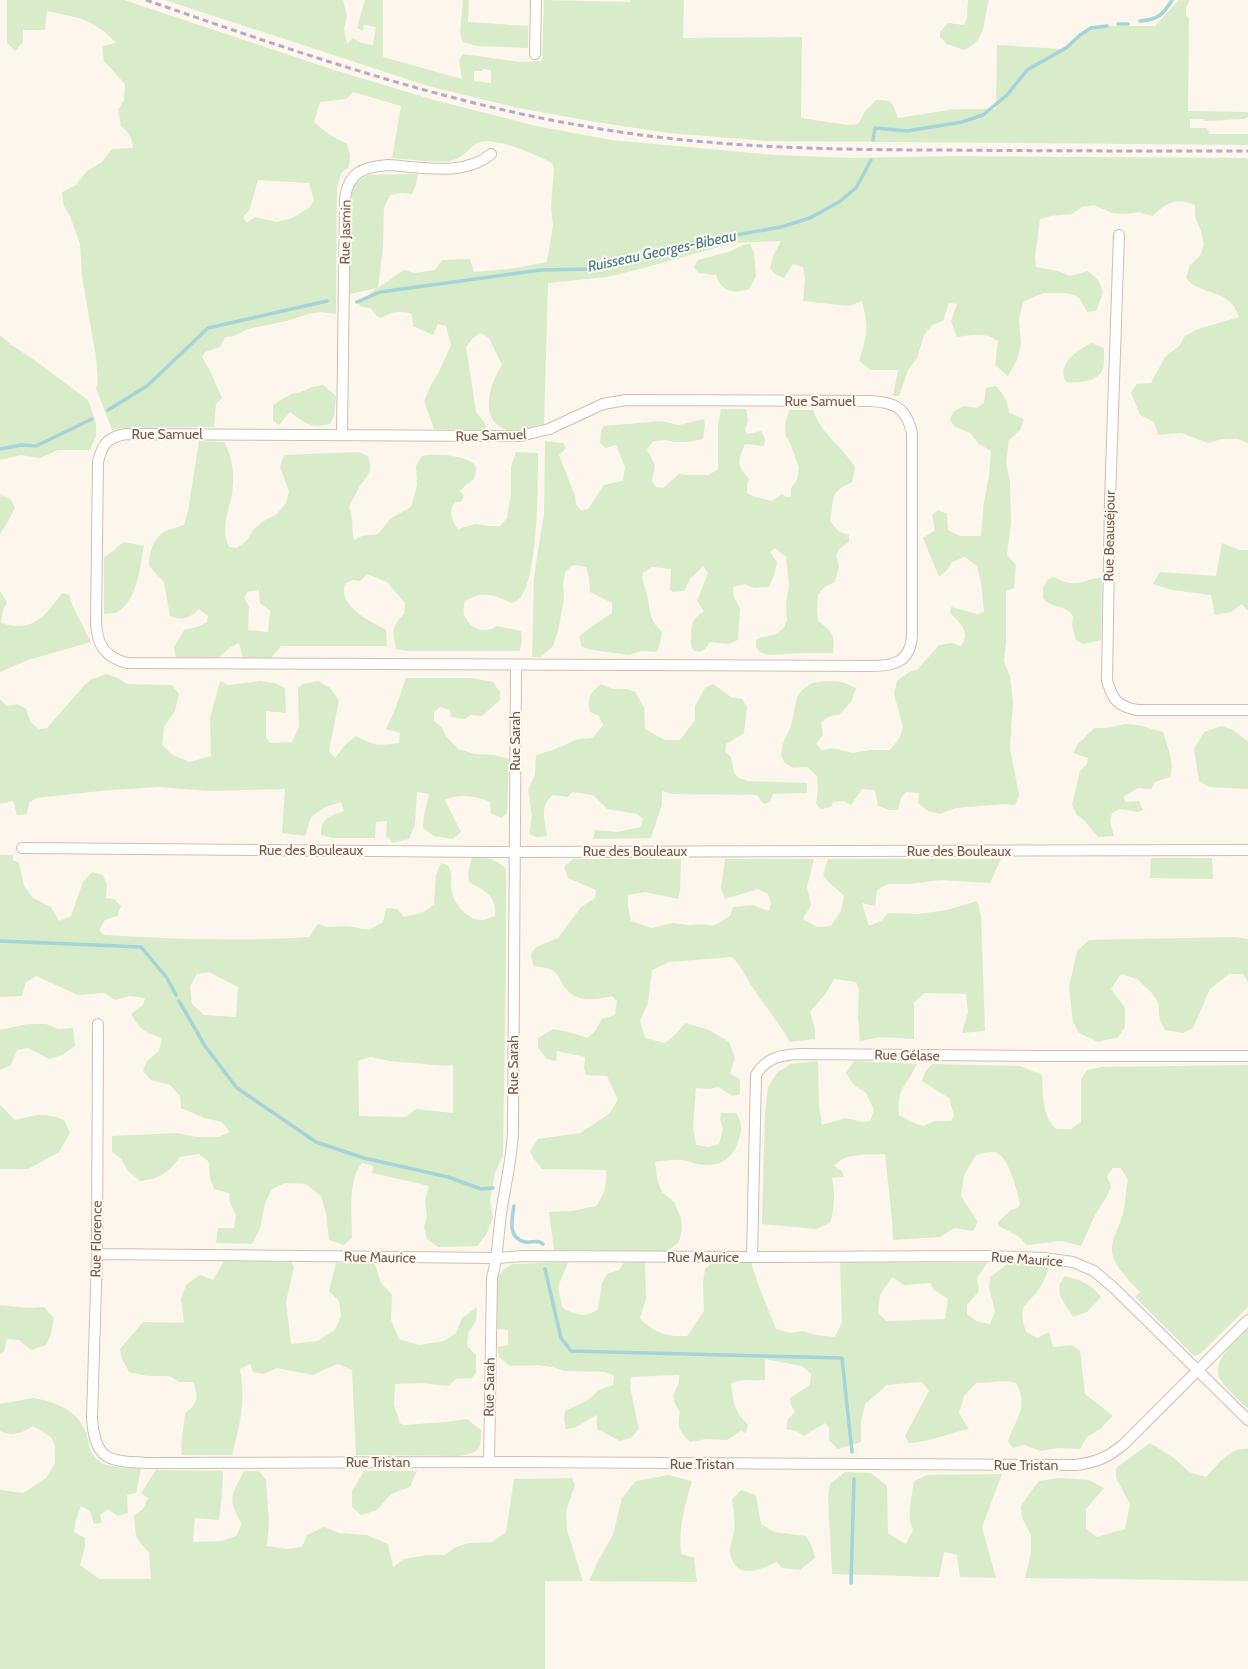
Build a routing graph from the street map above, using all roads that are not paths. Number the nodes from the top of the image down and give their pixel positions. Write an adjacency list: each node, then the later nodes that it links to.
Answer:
1 (536, 0): 2 (street)
2 (535, 54)
3 (491, 154): 5 (street, Rue Jasmin)
4 (1119, 236): 7 (street, Rue Beauséjour)
5 (342, 435): 6 (street, Rue Samuel); 6 (street, Rue Samuel)
6 (516, 666): 10 (street, Rue Sarah)
7 (1248, 710)
8 (22, 848): 10 (street, Rue des Bouleaux)
9 (1248, 850): 10 (street, Rue des Bouleaux)
10 (514, 851): 15 (street, Rue Sarah)
11 (98, 1024): 13 (street, Rue Florence)
12 (1248, 1056): 14 (street, Rue Gélase)
13 (97, 1254): 15 (street, Rue Maurice); 19 (street, Rue Florence)
14 (752, 1257): 15 (street, Rue Maurice); 17 (street, Rue Maurice)
15 (497, 1258): 20 (street, Rue Sarah)
16 (1248, 1320): 17 (street, Rue Tristan)
17 (1196, 1370): 18 (street, Rue Maurice); 20 (street, Rue Tristan)
18 (1248, 1420)
19 (101, 1452): 20 (street, Rue Tristan)
20 (489, 1462)

